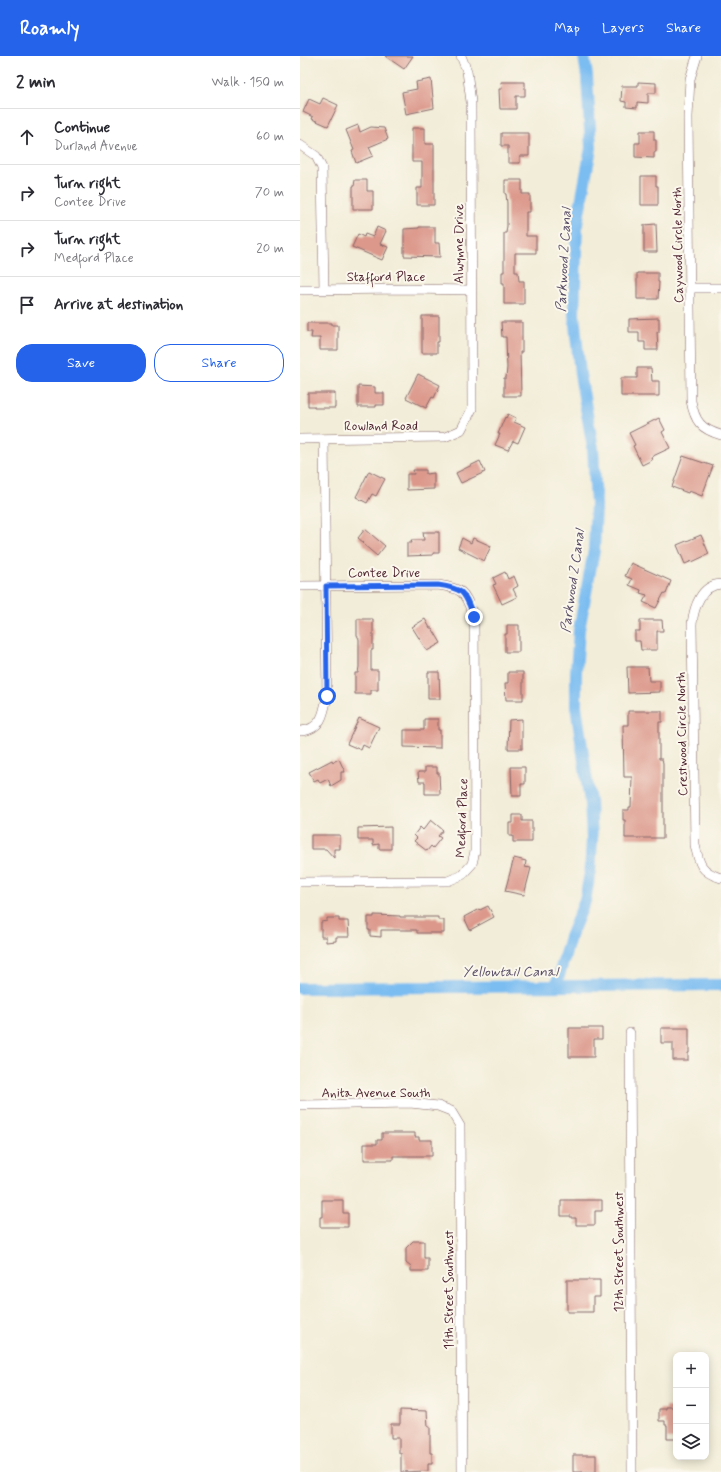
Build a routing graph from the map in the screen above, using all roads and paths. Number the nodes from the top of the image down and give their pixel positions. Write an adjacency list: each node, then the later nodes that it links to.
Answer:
1 (461, 56): 8 (street, Alwynne Drive)
2 (697, 56): 4 (street, Caywood Circle North)
3 (300, 145): 7 (street)
4 (690, 288): 5 (street); 10 (street, Caywood Circle North)
5 (721, 288)
6 (300, 290): 7 (street, Stafford Place)
7 (324, 290): 8 (street, Stafford Place)
8 (471, 290): 9 (street, Alwynne Drive)
9 (461, 430): 11 (street, Rowland Road)
10 (721, 435)
11 (324, 438): 12 (street, Rowland Road); 15 (street)
12 (300, 439)
13 (721, 584): 18 (street, Crestwood Circle North)
14 (300, 586): 15 (street, Contee Drive)
15 (326, 586): 16 (street, Contee Drive); 17 (street)
16 (466, 595): 19 (street, Medford Place)
17 (300, 731)
18 (721, 878)
19 (300, 882)
20 (630, 1033): 24 (street, 12th Street Southwest)
21 (300, 1105): 22 (street, Anita Avenue South)
22 (451, 1111): 23 (street, 11th Street Southwest)
23 (462, 1472)
24 (632, 1472)

